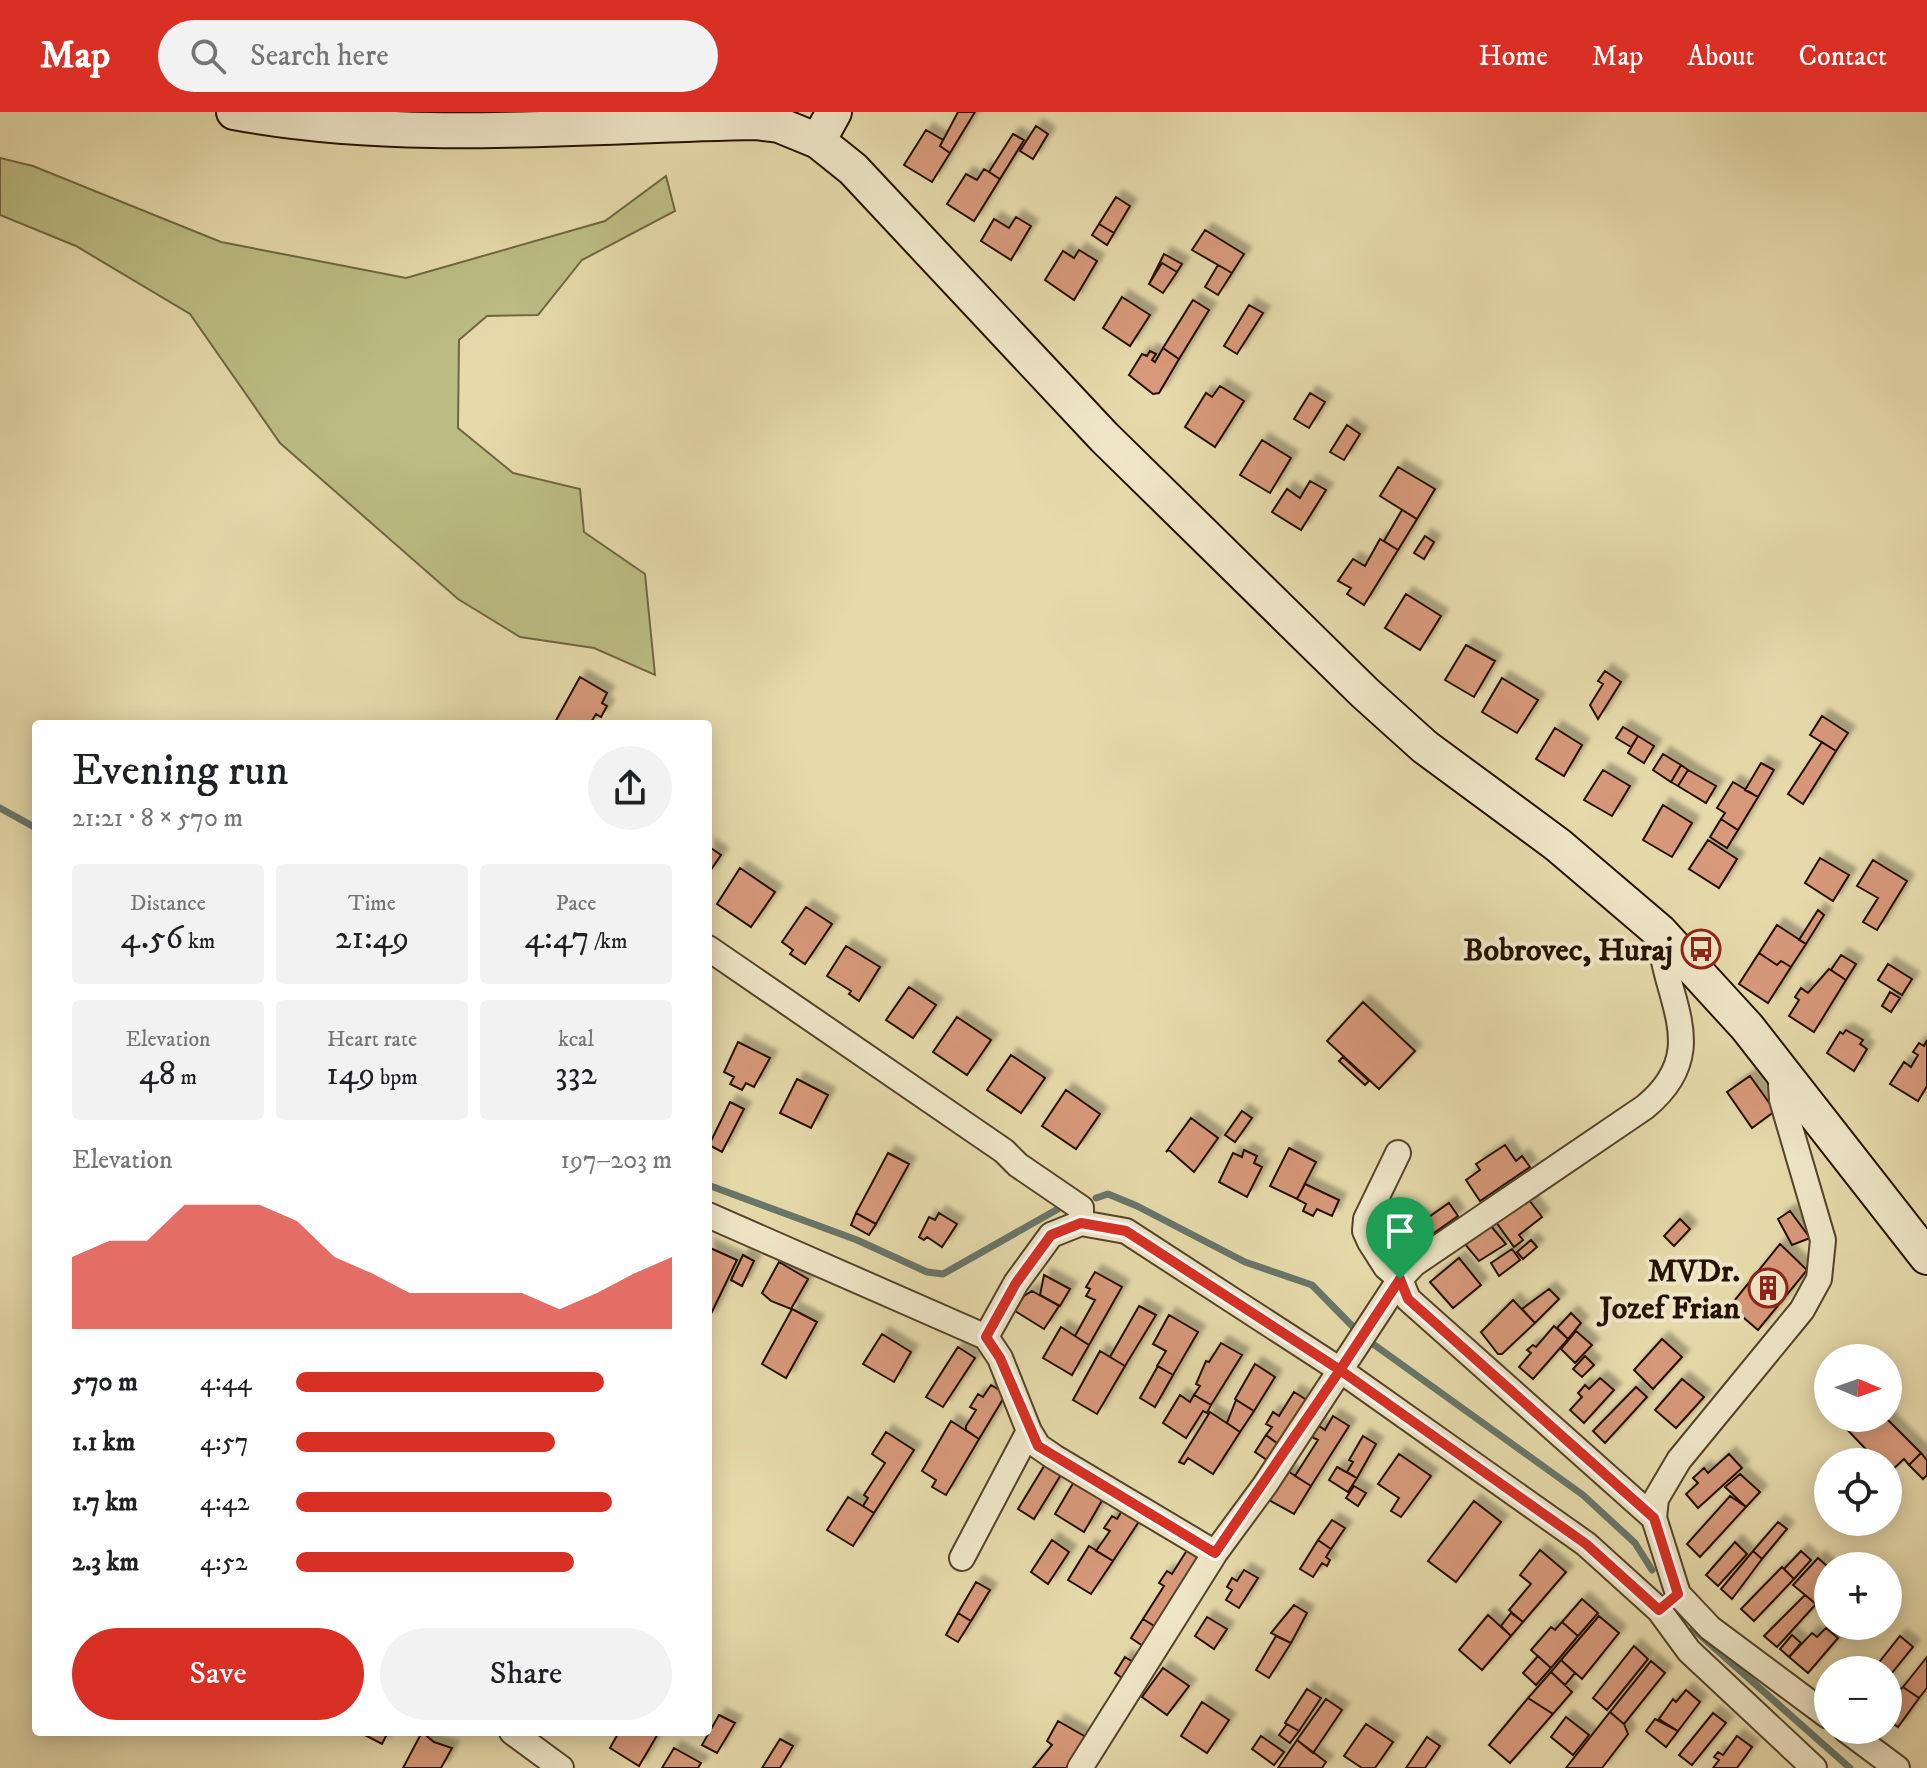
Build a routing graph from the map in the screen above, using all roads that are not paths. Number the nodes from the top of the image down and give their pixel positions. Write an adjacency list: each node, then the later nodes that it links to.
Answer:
1 (234, 112): 2 (street)
2 (826, 126): 3 (street)
3 (1660, 932): 5 (street); 10 (street)
4 (712, 951): 8 (street)
5 (1780, 1069): 9 (street); 14 (street)
6 (1398, 1153): 10 (street)
7 (712, 1217): 11 (street)
8 (1081, 1223): 11 (street); 12 (street)
9 (1927, 1257)
10 (1400, 1279): 12 (street); 14 (street)
11 (986, 1337): 13 (street)
12 (1340, 1370): 15 (street); 18 (street)
13 (1029, 1431): 15 (street); 16 (street)
14 (1654, 1518): 17 (street)
15 (1215, 1553): 23 (street)
16 (962, 1558)
17 (1678, 1594): 18 (street); 19 (street)
18 (1659, 1610): 24 (street)
19 (1814, 1706)
20 (517, 1736): 22 (street)
21 (1865, 1744): 25 (street)
22 (561, 1768)
23 (1080, 1768)
24 (1814, 1768)
25 (1897, 1768)

